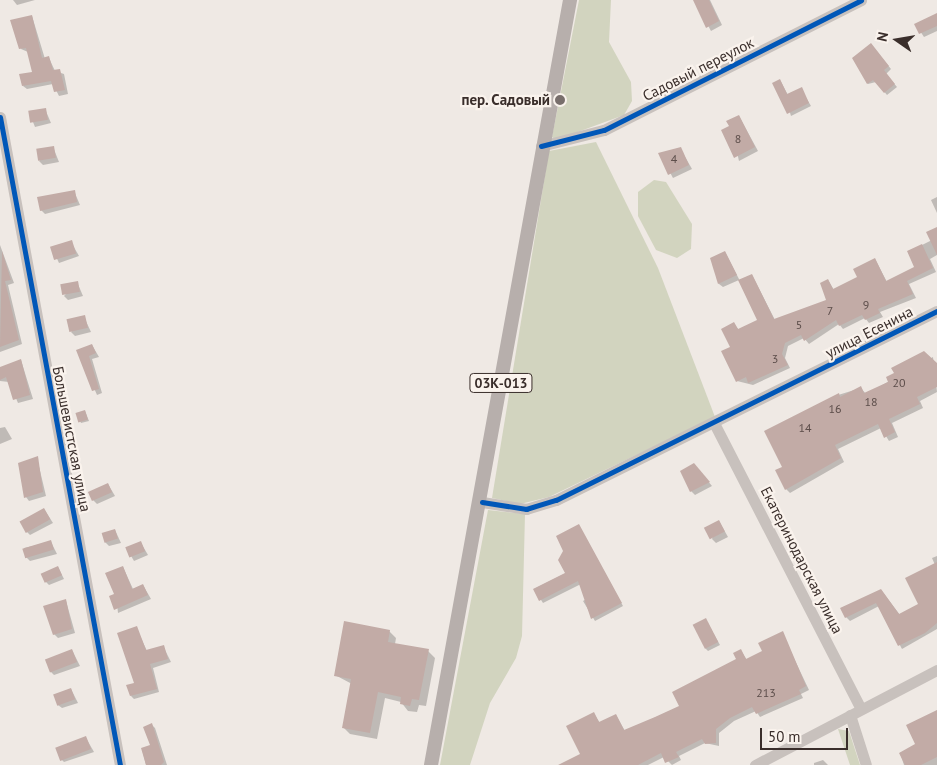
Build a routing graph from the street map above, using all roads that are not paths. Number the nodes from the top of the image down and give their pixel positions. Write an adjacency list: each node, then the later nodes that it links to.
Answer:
1 (570, 0): 4 (main road, 03К-013)
2 (861, 0): 4 (street, Садовый переулок)
3 (0, 117): 11 (street, Большевистская улица)
4 (541, 146): 7 (main road, 03К-013)
5 (937, 311): 6 (street, улица Есенина)
6 (715, 425): 7 (street, улица Есенина); 9 (street, Екатеринодарская улица)
7 (482, 502): 12 (main road, 03К-013)
8 (937, 670): 9 (street)
9 (861, 709): 10 (street)
10 (850, 715): 13 (street); 14 (street)
11 (120, 765)
12 (431, 765)
13 (755, 765)
14 (866, 765)

